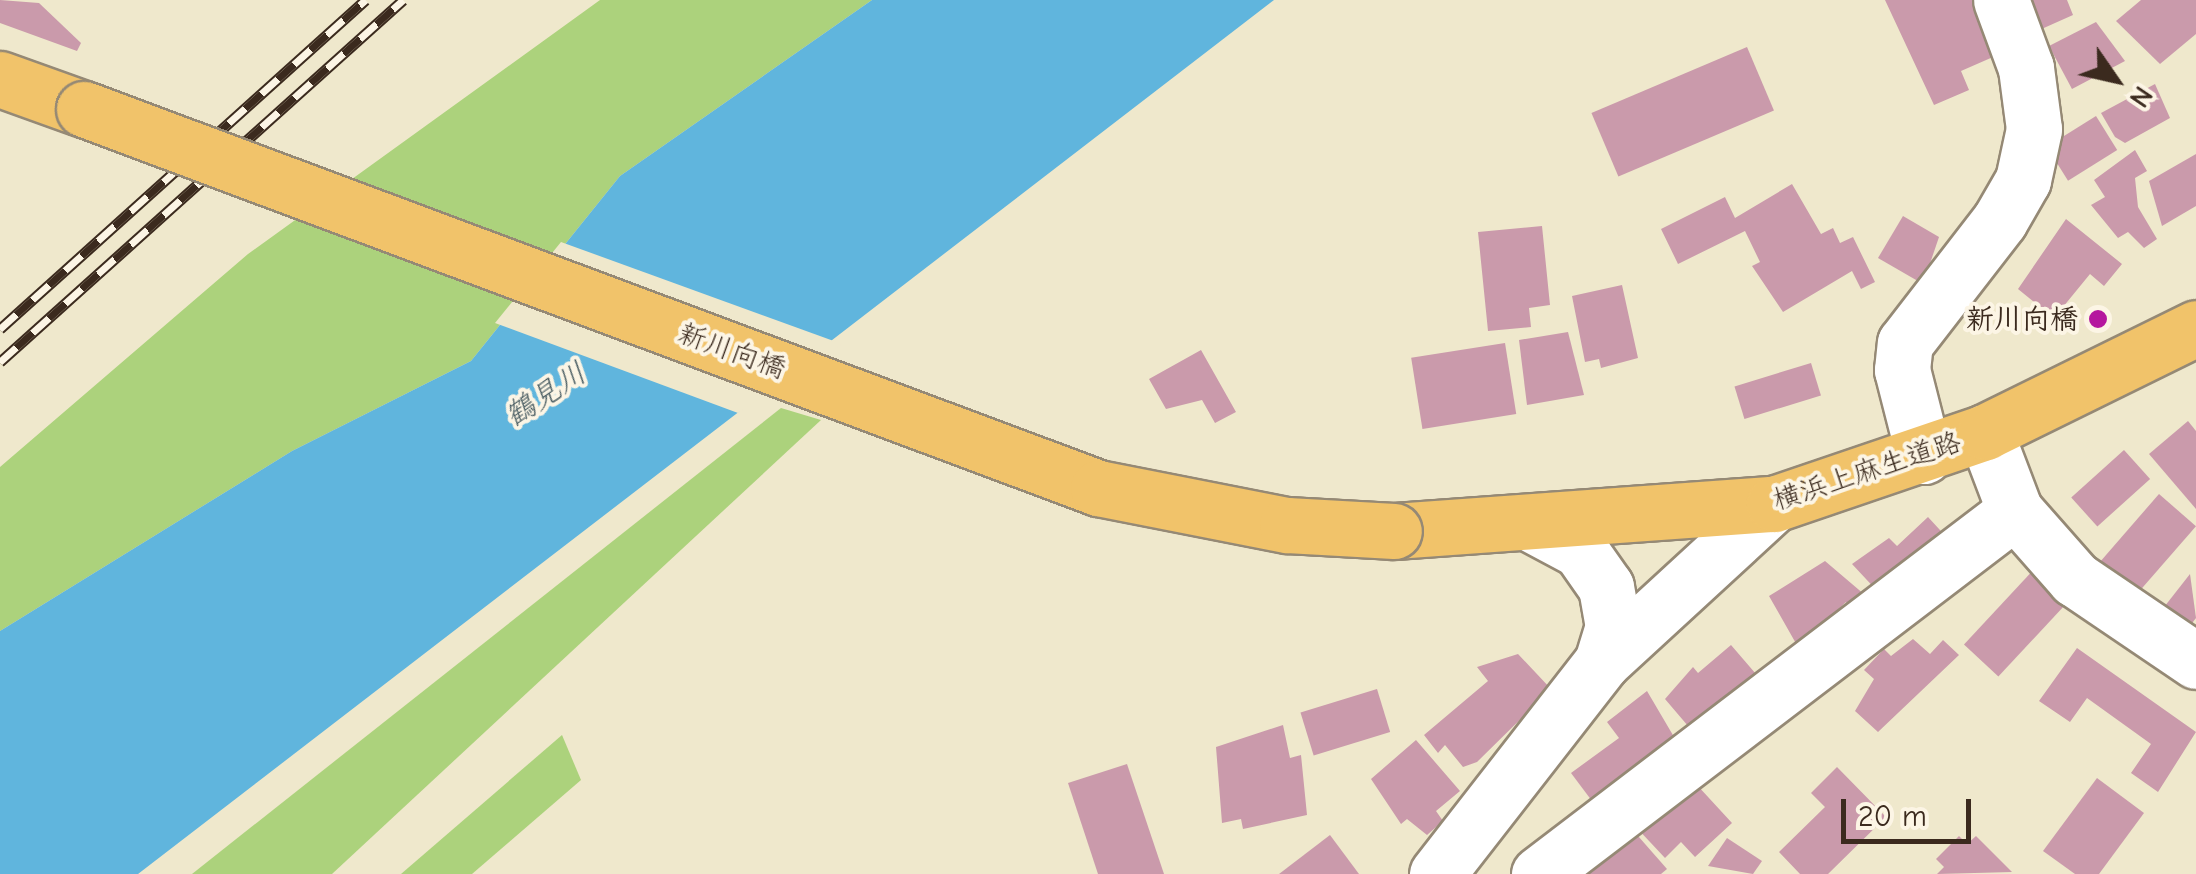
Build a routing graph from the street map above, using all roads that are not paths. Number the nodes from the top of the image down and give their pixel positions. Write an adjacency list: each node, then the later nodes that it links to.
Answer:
1 (2001, 0): 5 (street)
2 (0, 78): 9 (main road, 新川向橋, bridge)
3 (2196, 328): 4 (main road, 横浜上麻生道路)
4 (1985, 432): 5 (main road, 横浜上麻生道路); 7 (street)
5 (1924, 456): 6 (main road, 横浜上麻生道路)
6 (1774, 504): 8 (main road, 横浜上麻生道路); 11 (street)
7 (2015, 511): 10 (street); 14 (street)
8 (1535, 526): 9 (main road, 横浜上麻生道路); 11 (street)
9 (1394, 531)
10 (2196, 661)
11 (1602, 662): 12 (street)
12 (1476, 823): 13 (street); 14 (street)
13 (1437, 874)
14 (1536, 874)

